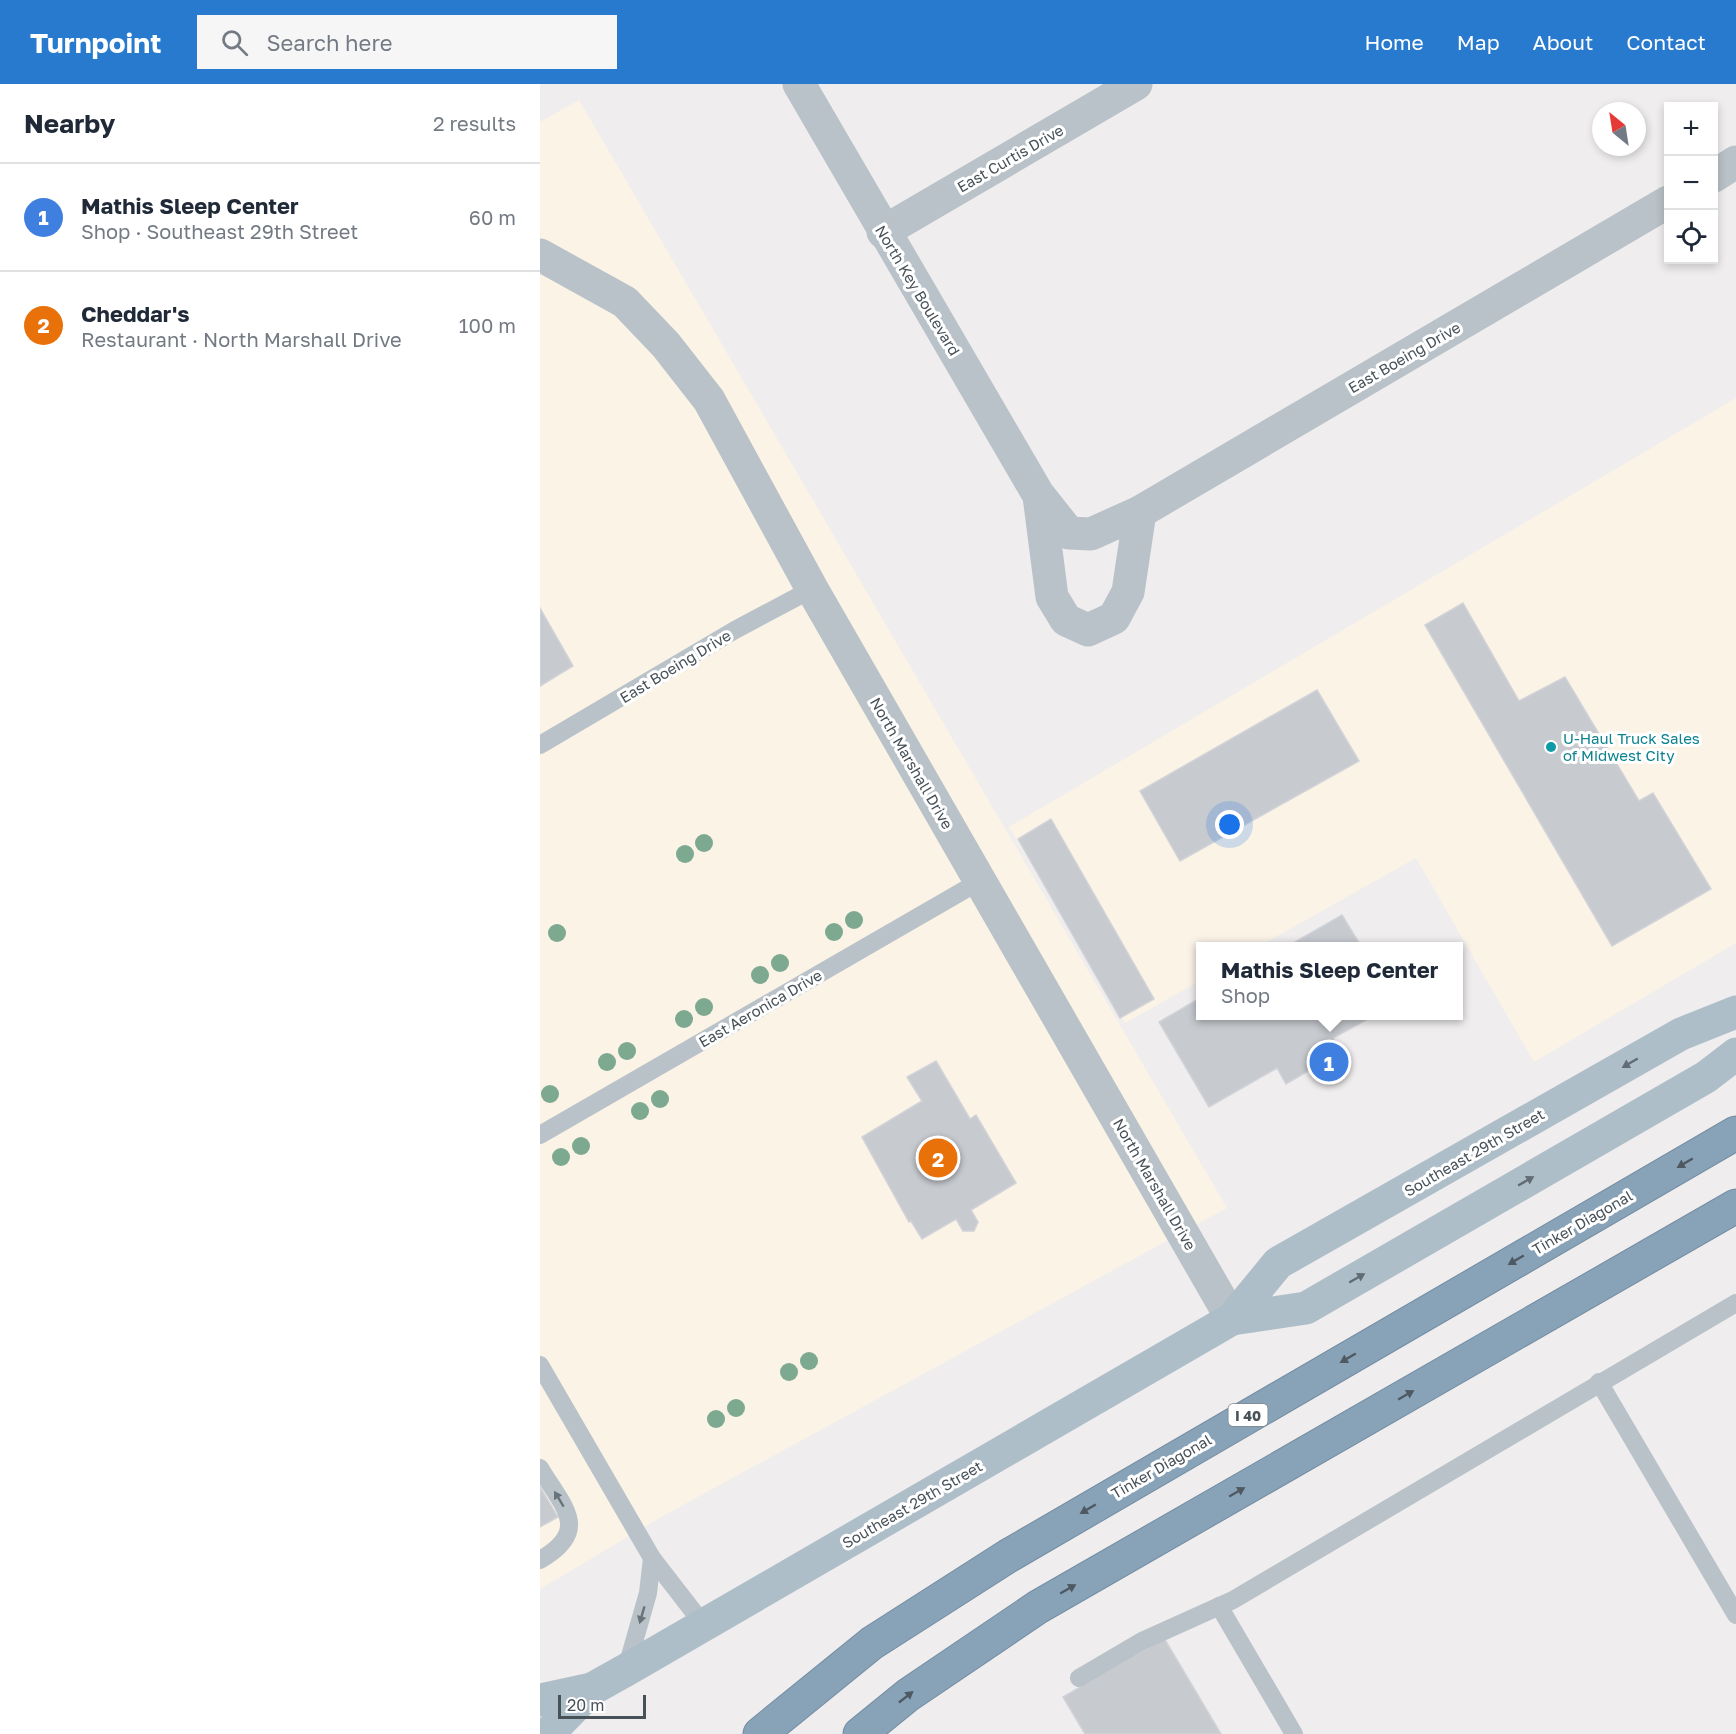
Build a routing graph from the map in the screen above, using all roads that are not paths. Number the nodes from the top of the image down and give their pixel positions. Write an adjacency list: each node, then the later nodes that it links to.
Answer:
1 (800, 84): 6 (street, North Key Boulevard)
2 (1136, 84): 6 (street, East Curtis Drive)
3 (1736, 162): 4 (street)
4 (1718, 173)
5 (1664, 204): 9 (street, East Boeing Drive)
6 (883, 232): 8 (street, North Key Boulevard)
7 (540, 255): 10 (street, North Marshall Drive)
8 (1038, 494): 9 (street, North Key Boulevard); 9 (street, North Key Boulevard)
9 (1140, 512)
10 (812, 589): 11 (lane, East Boeing Drive); 12 (street, North Marshall Drive)
11 (540, 745)
12 (980, 881): 16 (lane, East Aeronica Drive); 19 (street, North Marshall Drive)
13 (1736, 1012): 19 (main road, Southeast 29th Street, one-way to 19)
14 (1736, 1054): 19 (main road, Southeast 29th Street, one-way to 14)
15 (1736, 1133): 32 (highway, Tinker Diagonal / I 40, one-way to 32)
16 (540, 1135)
17 (1736, 1206): 34 (highway, one-way to 17)
18 (1736, 1303): 21 (lane)
19 (1232, 1319): 27 (main road, Southeast 29th Street)
20 (540, 1365): 23 (lane)
21 (1599, 1382): 25 (lane); 26 (lane)
22 (540, 1468): 24 (lane, one-way to 22)
23 (652, 1558): 27 (lane); 28 (lane, one-way to 28)
24 (540, 1560)
25 (1219, 1606): 29 (lane); 35 (lane)
26 (1736, 1615)
27 (703, 1624): 28 (main road, Southeast 29th Street)
28 (626, 1670): 30 (main road, Southeast 29th Street)
29 (1079, 1678)
30 (592, 1689): 31 (main road, Southeast 29th Street); 33 (main road, Southeast 29th Street)
31 (540, 1700)
32 (763, 1729)
33 (548, 1734)
34 (860, 1734)
35 (1294, 1734)

